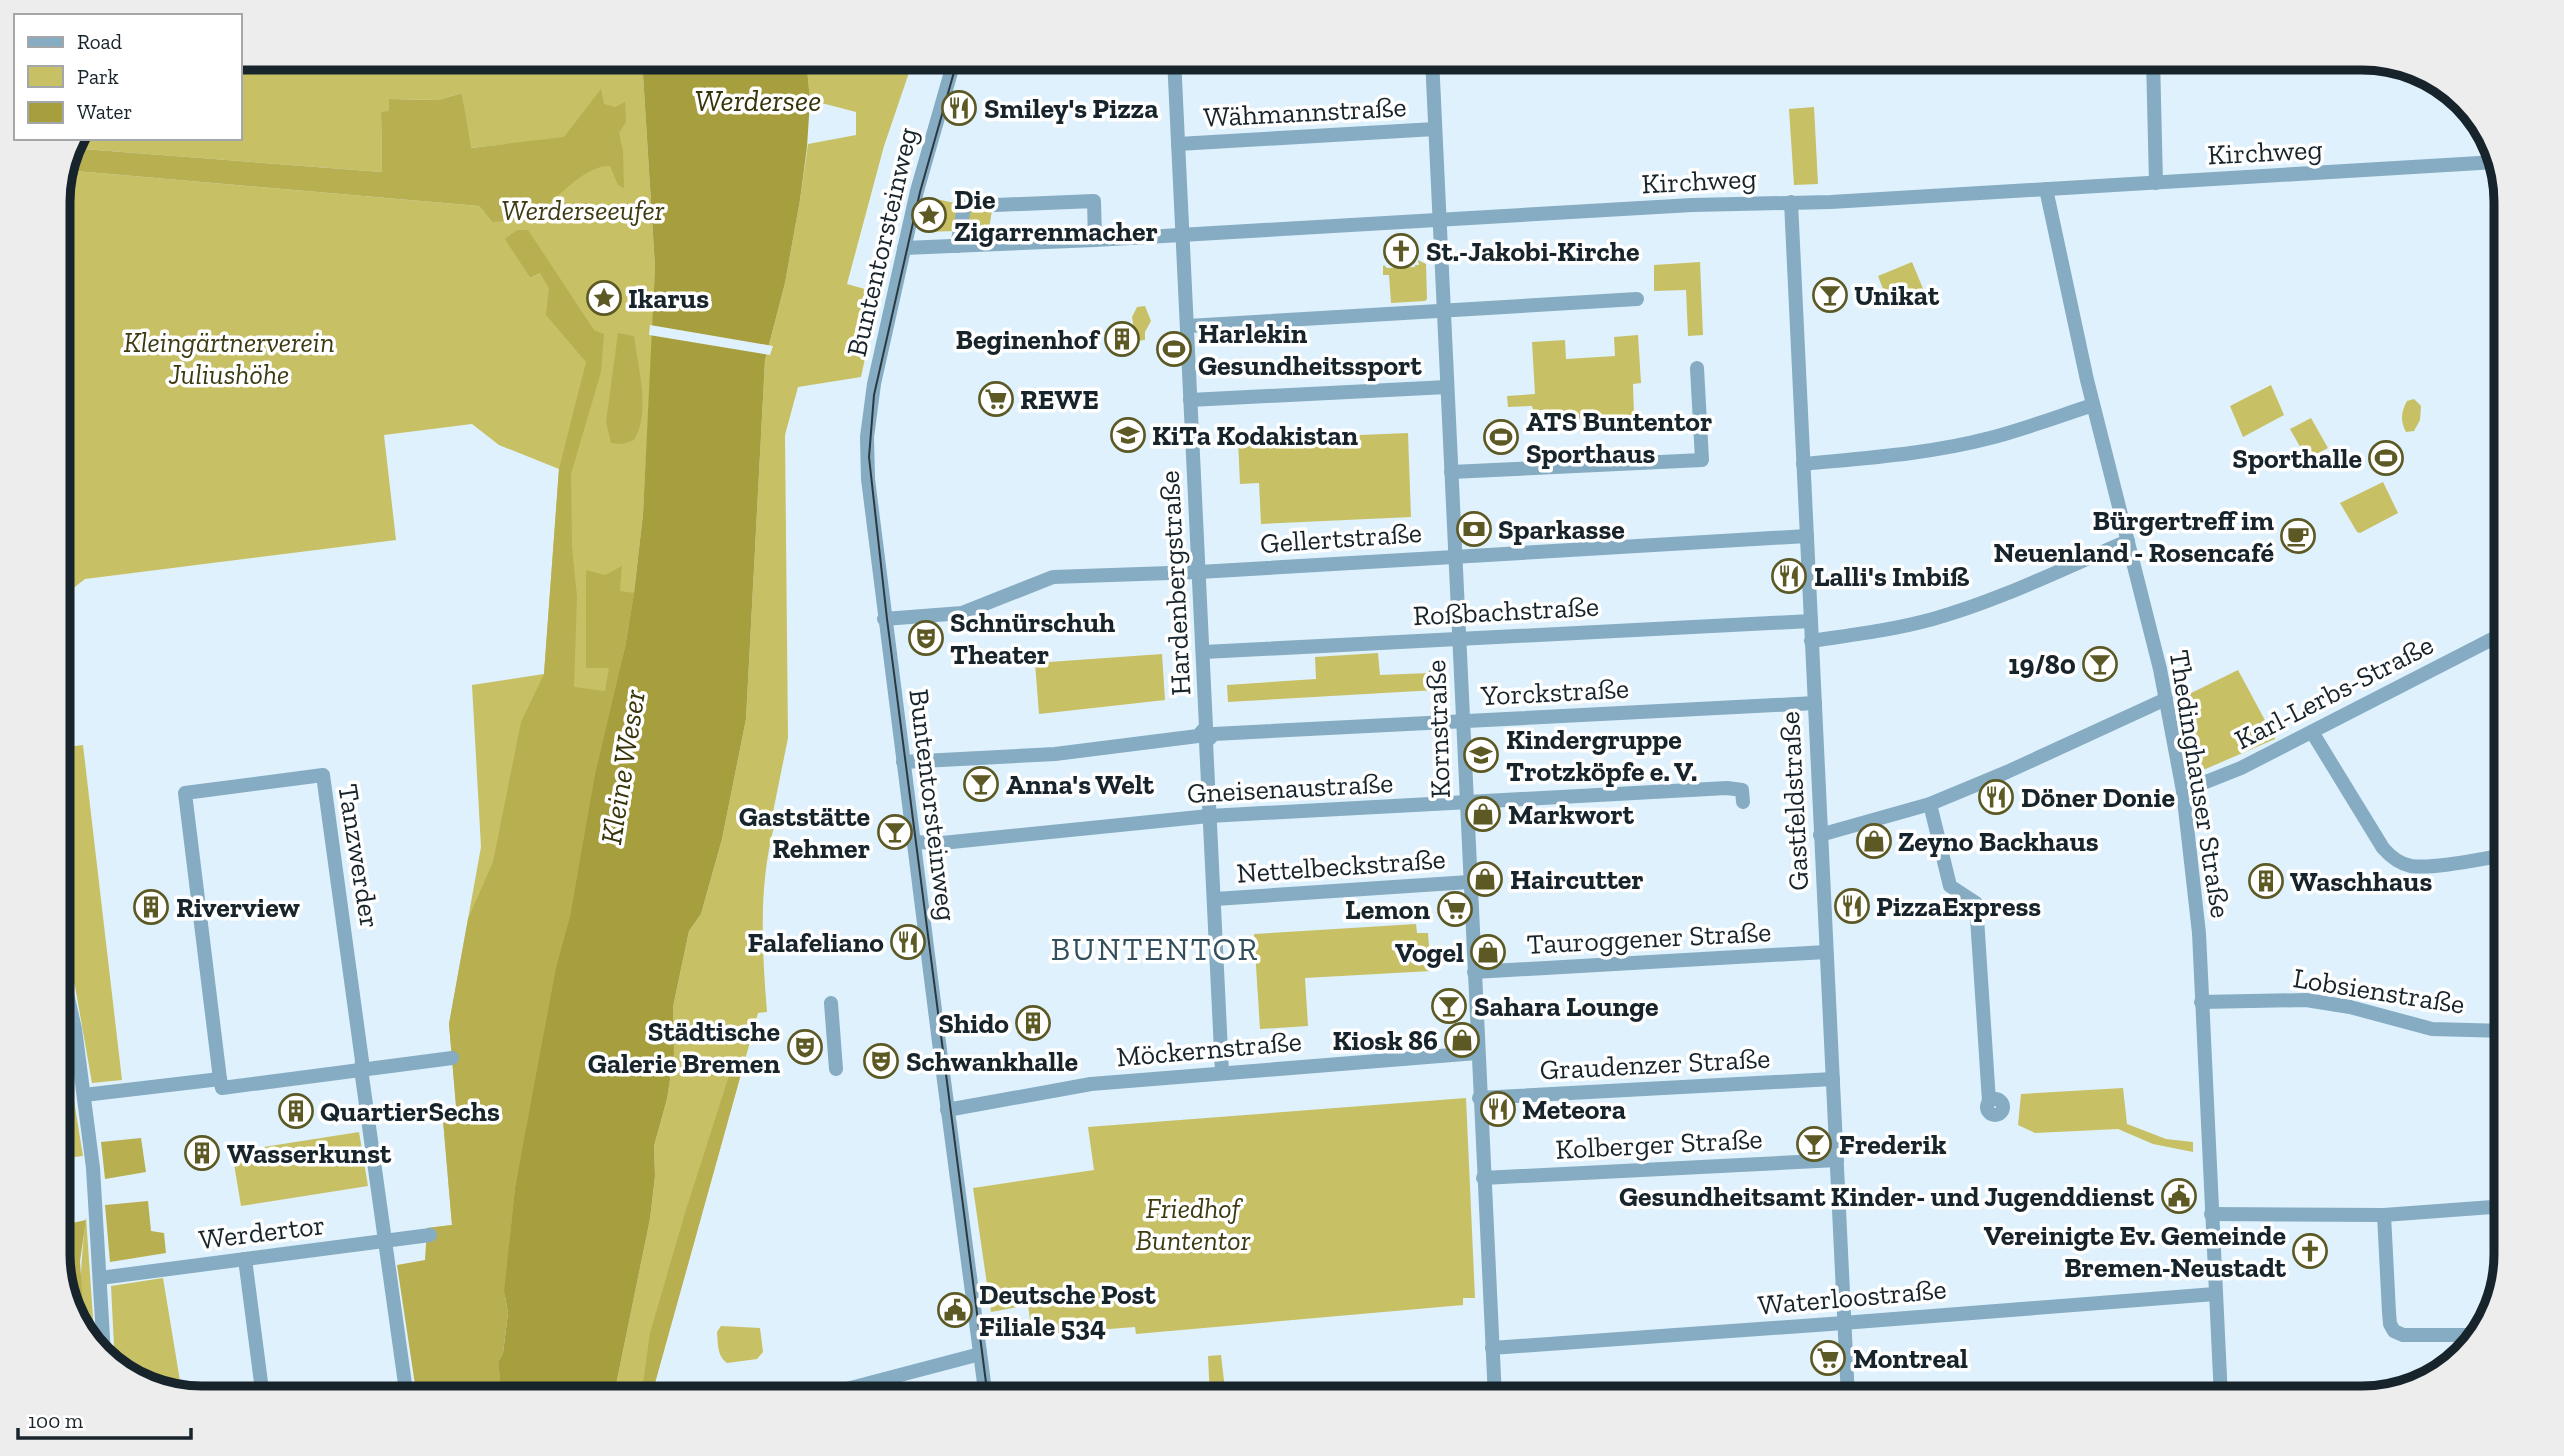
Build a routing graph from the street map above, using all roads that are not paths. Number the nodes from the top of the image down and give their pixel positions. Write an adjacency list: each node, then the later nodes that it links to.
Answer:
1 (952, 70): 15 (street, Buntentorsteinweg)
2 (1175, 70): 6 (street, Hardenbergstraße)
3 (1433, 70): 5 (street, Kornstraße)
4 (2153, 70): 8 (street)
5 (1435, 129): 6 (street, Wähmannstraße); 11 (street, Kornstraße)
6 (1178, 144): 12 (street, Hardenbergstraße)
7 (2488, 163): 8 (street, Kirchweg)
8 (2157, 183): 9 (street, Kirchweg)
9 (2046, 189): 10 (street, Kirchweg); 22 (street, Thedinghauser Straße)
10 (1791, 202): 11 (street, Kirchweg); 23 (street, Gastfeldstraße)
11 (1439, 220): 12 (street, Kirchweg); 17 (street, Kornstraße)
12 (1182, 233): 13 (street, Kirchweg); 18 (street, Hardenbergstraße)
13 (1095, 240): 14 (street, Kirchweg); 14 (street)
14 (957, 246): 15 (street, Kirchweg)
15 (904, 248): 29 (street, Buntentorsteinweg)
16 (1637, 299): 17 (street)
17 (1443, 311): 18 (street); 20 (street, Kornstraße)
18 (1188, 326): 21 (street, Hardenbergstraße)
19 (1698, 369): 24 (street)
20 (1447, 387): 21 (street); 24 (street, Kornstraße)
21 (1190, 400): 28 (street, Hardenbergstraße)
22 (2093, 405): 23 (street); 26 (street, Thedinghauser Straße)
23 (1803, 464): 25 (street, Gastfeldstraße)
24 (1451, 471): 27 (street, Kornstraße)
25 (1807, 536): 27 (street, Gellertstraße); 30 (street, Gastfeldstraße)
26 (2128, 541): 33 (street); 35 (street, Thedinghauser Straße)
27 (1454, 556): 28 (street, Gellertstraße); 31 (street, Kornstraße)
28 (1199, 572): 29 (street, Gellertstraße); 34 (street, Hardenbergstraße)
29 (884, 619): 40 (street, Buntentorsteinweg)
30 (1811, 621): 31 (street, Roßbachstraße); 33 (street, Gastfeldstraße)
31 (1458, 638): 34 (street, Roßbachstraße); 37 (street, Kornstraße)
32 (2494, 638): 39 (street, Karl-Lerbs-Straße)
33 (1811, 641): 36 (street, Gastfeldstraße)
34 (1203, 652): 38 (street, Hardenbergstraße)
35 (2166, 699): 41 (street, Thedinghauser Straße); 44 (street)
36 (1815, 703): 37 (street, Yorckstraße); 46 (street, Gastfeldstraße)
37 (1463, 721): 38 (street, Yorckstraße); 43 (street, Kornstraße)
38 (1210, 731): 40 (street, Yorckstraße); 45 (street, Hardenbergstraße)
39 (2312, 732): 41 (street, Karl-Lerbs-Straße); 48 (street)
40 (903, 762): 47 (street, Buntentorsteinweg)
41 (2183, 791): 53 (street, Thedinghauser Straße)
42 (1743, 802): 43 (street, Gneisenaustraße)
43 (1465, 803): 45 (street, Gneisenaustraße); 49 (street, Kornstraße)
44 (1930, 804): 46 (street); 66 (street)
45 (1209, 816): 47 (street, Gneisenaustraße); 50 (street, Hardenbergstraße)
46 (1820, 835): 51 (street, Gastfeldstraße)
47 (914, 842): 67 (street, Buntentorsteinweg)
48 (2494, 856)
49 (1469, 882): 50 (street, Nettelbeckstraße); 52 (street, Kornstraße)
50 (1215, 899): 61 (street, Hardenbergstraße)
51 (1826, 952): 52 (street, Tauroggener Straße); 63 (street, Gastfeldstraße)
52 (1474, 972): 57 (street, Kornstraße)
53 (2202, 1002): 56 (street, Lobsienstraße); 71 (street, Thedinghauser Straße)
54 (831, 1003): 60 (street)
55 (70, 1007): 64 (street)
56 (2494, 1031)
57 (1478, 1053): 61 (street, Möckernstraße); 65 (street, Kornstraße)
58 (452, 1058): 59 (street)
59 (360, 1069): 62 (street); 62 (street, Tanzwerder); 74 (street, Tanzwerder)
60 (836, 1069)
61 (1222, 1072): 67 (street, Möckernstraße)
62 (220, 1079): 64 (street)
63 (1833, 1079): 65 (street, Graudenzer Straße); 68 (street, Gastfeldstraße)
64 (84, 1095): 76 (street)
65 (1479, 1098): 69 (street, Kornstraße)
66 (1989, 1101)
67 (947, 1110): 82 (street, Buntentorsteinweg)
68 (1837, 1160): 69 (street, Kolberger Straße); 78 (street, Gastfeldstraße)
69 (1483, 1178): 81 (street, Kornstraße)
70 (2494, 1207): 72 (street)
71 (2211, 1214): 72 (street); 77 (street, Thedinghauser Straße)
72 (2384, 1215): 79 (street)
73 (430, 1235): 74 (street, Werdertor)
74 (386, 1241): 75 (street, Werdertor); 84 (street, Tanzwerder)
75 (245, 1259): 76 (street, Werdertor); 83 (street)
76 (100, 1278): 80 (street)
77 (2215, 1294): 78 (street, Waterloostraße); 89 (street, Thedinghauser Straße)
78 (1845, 1322): 81 (street, Waterloostraße); 88 (street, Gastfeldstraße)
79 (2467, 1335)
80 (103, 1341)
81 (1492, 1348): 87 (street, Kornstraße)
82 (980, 1354): 85 (street); 86 (street, Buntentorsteinweg)
83 (261, 1386)
84 (405, 1386)
85 (858, 1386)
86 (984, 1386)
87 (1494, 1386)
88 (1848, 1386)
89 (2220, 1386)

